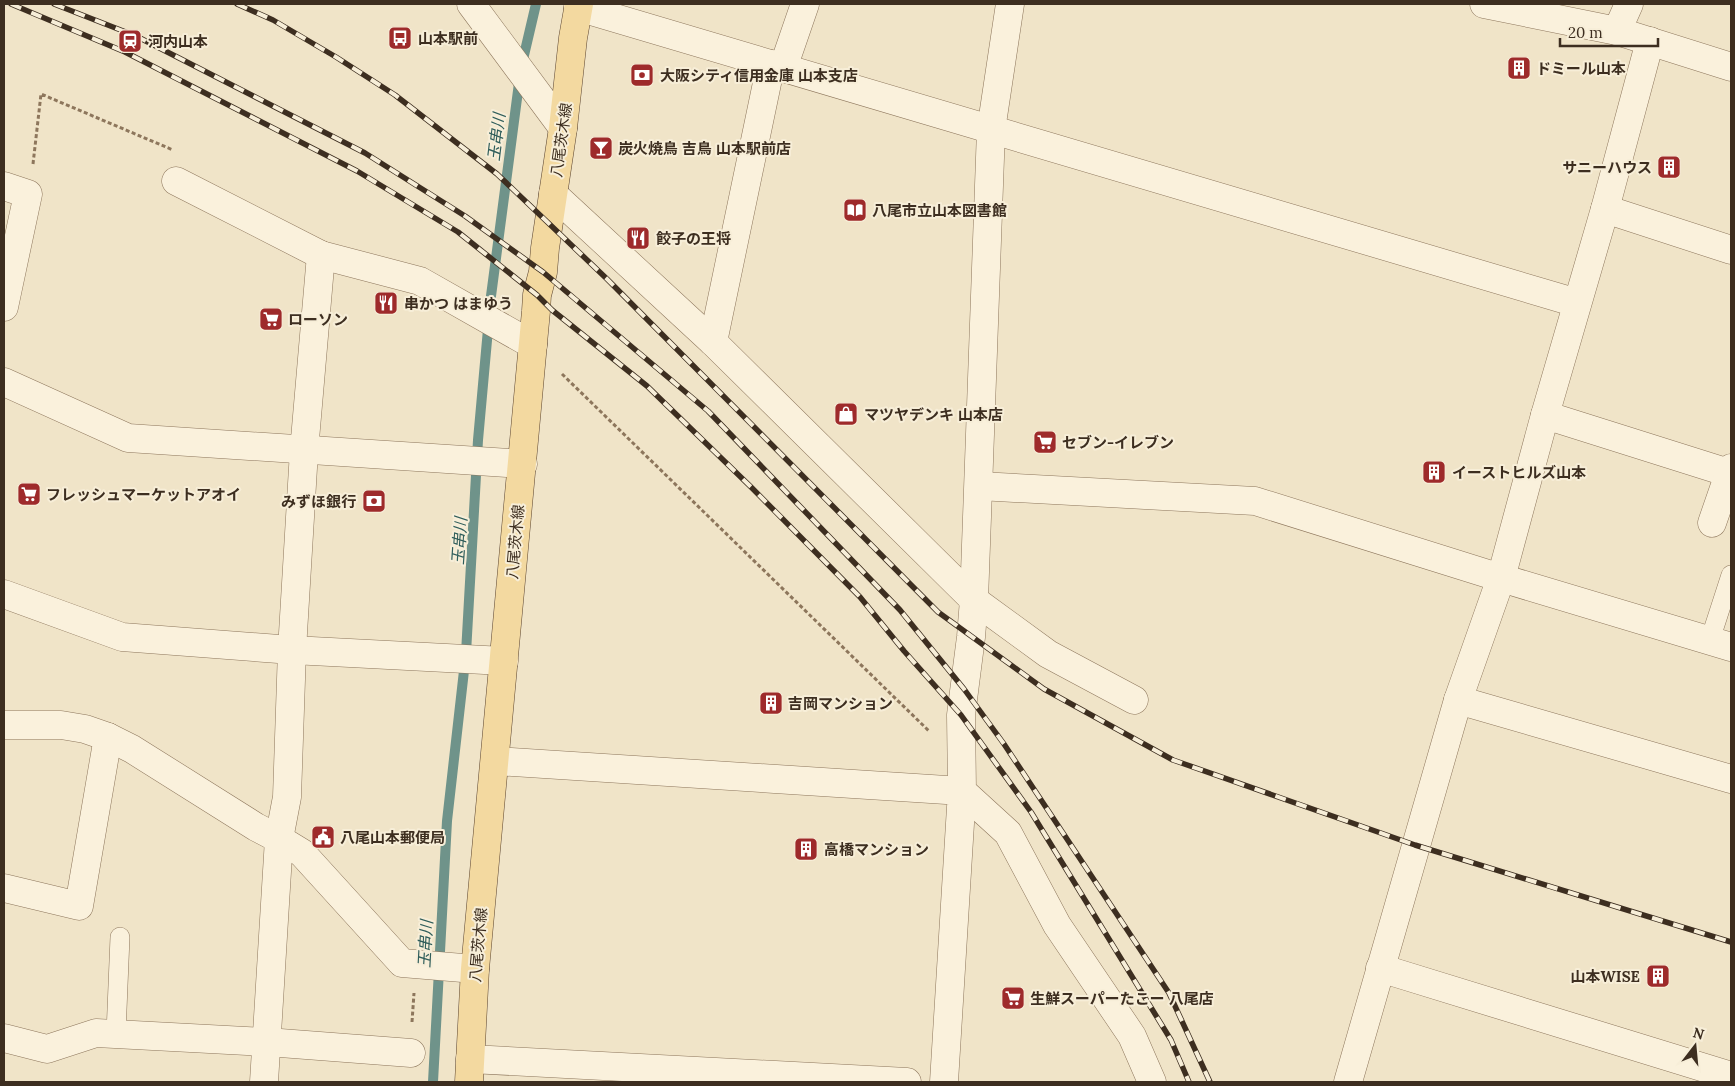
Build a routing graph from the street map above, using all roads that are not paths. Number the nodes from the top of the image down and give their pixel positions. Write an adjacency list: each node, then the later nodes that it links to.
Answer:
1 (471, 4): 11 (street)
2 (805, 4): 9 (street)
3 (1010, 4): 12 (street)
4 (1484, 4): 7 (street)
5 (1629, 4): 7 (street)
6 (578, 6): 9 (street); 11 (main road, 八尾茨木線)
7 (1617, 31): 8 (street)
8 (1650, 41): 10 (street); 16 (street)
9 (777, 66): 12 (street); 21 (street)
10 (1731, 67)
11 (563, 128): 15 (main road, 八尾茨木線)
12 (991, 130): 19 (street); 28 (street)
13 (176, 181): 18 (street)
14 (16, 190): 20 (street)
15 (553, 194): 21 (street); 22 (main road, 八尾茨木線)
16 (1605, 209): 17 (street); 19 (street)
17 (1731, 250)
18 (320, 255): 22 (street); 25 (street)
19 (1577, 303): 24 (street)
20 (4, 307)
21 (713, 342): 33 (street)
22 (533, 345): 26 (main road, 八尾茨木線)
23 (4, 382): 25 (street)
24 (1545, 415): 27 (street); 31 (street)
25 (304, 450): 26 (street); 35 (street)
26 (523, 464): 36 (main road, 八尾茨木線)
27 (1730, 471): 29 (street)
28 (979, 486): 31 (street); 33 (street)
29 (1712, 523)
30 (1731, 574): 34 (lane)
31 (1501, 578): 34 (street); 38 (street)
32 (4, 594): 35 (street)
33 (974, 600): 37 (street); 43 (street)
34 (1721, 644)
35 (292, 650): 36 (street); 44 (street)
36 (504, 661): 41 (main road, 八尾茨木線)
37 (1134, 700)
38 (1458, 700): 42 (street); 48 (street)
39 (4, 724): 40 (street)
40 (108, 737): 44 (street); 45 (street)
41 (495, 761): 43 (street); 47 (main road, 八尾茨木線)
42 (1731, 779)
43 (962, 792): 57 (street); 58 (street)
44 (280, 839): 47 (street); 51 (street)
45 (4, 888)
46 (120, 937): 49 (lane)
47 (468, 968): 53 (main road, 八尾茨木線)
48 (1380, 968): 54 (street); 59 (street)
49 (116, 1034): 50 (street); 51 (street)
50 (4, 1038)
51 (267, 1042): 52 (street); 55 (street)
52 (411, 1053)
53 (470, 1071): 56 (street)
54 (1731, 1076)
55 (264, 1082)
56 (908, 1082)
57 (944, 1082)
58 (1152, 1082)
59 (1348, 1082)

